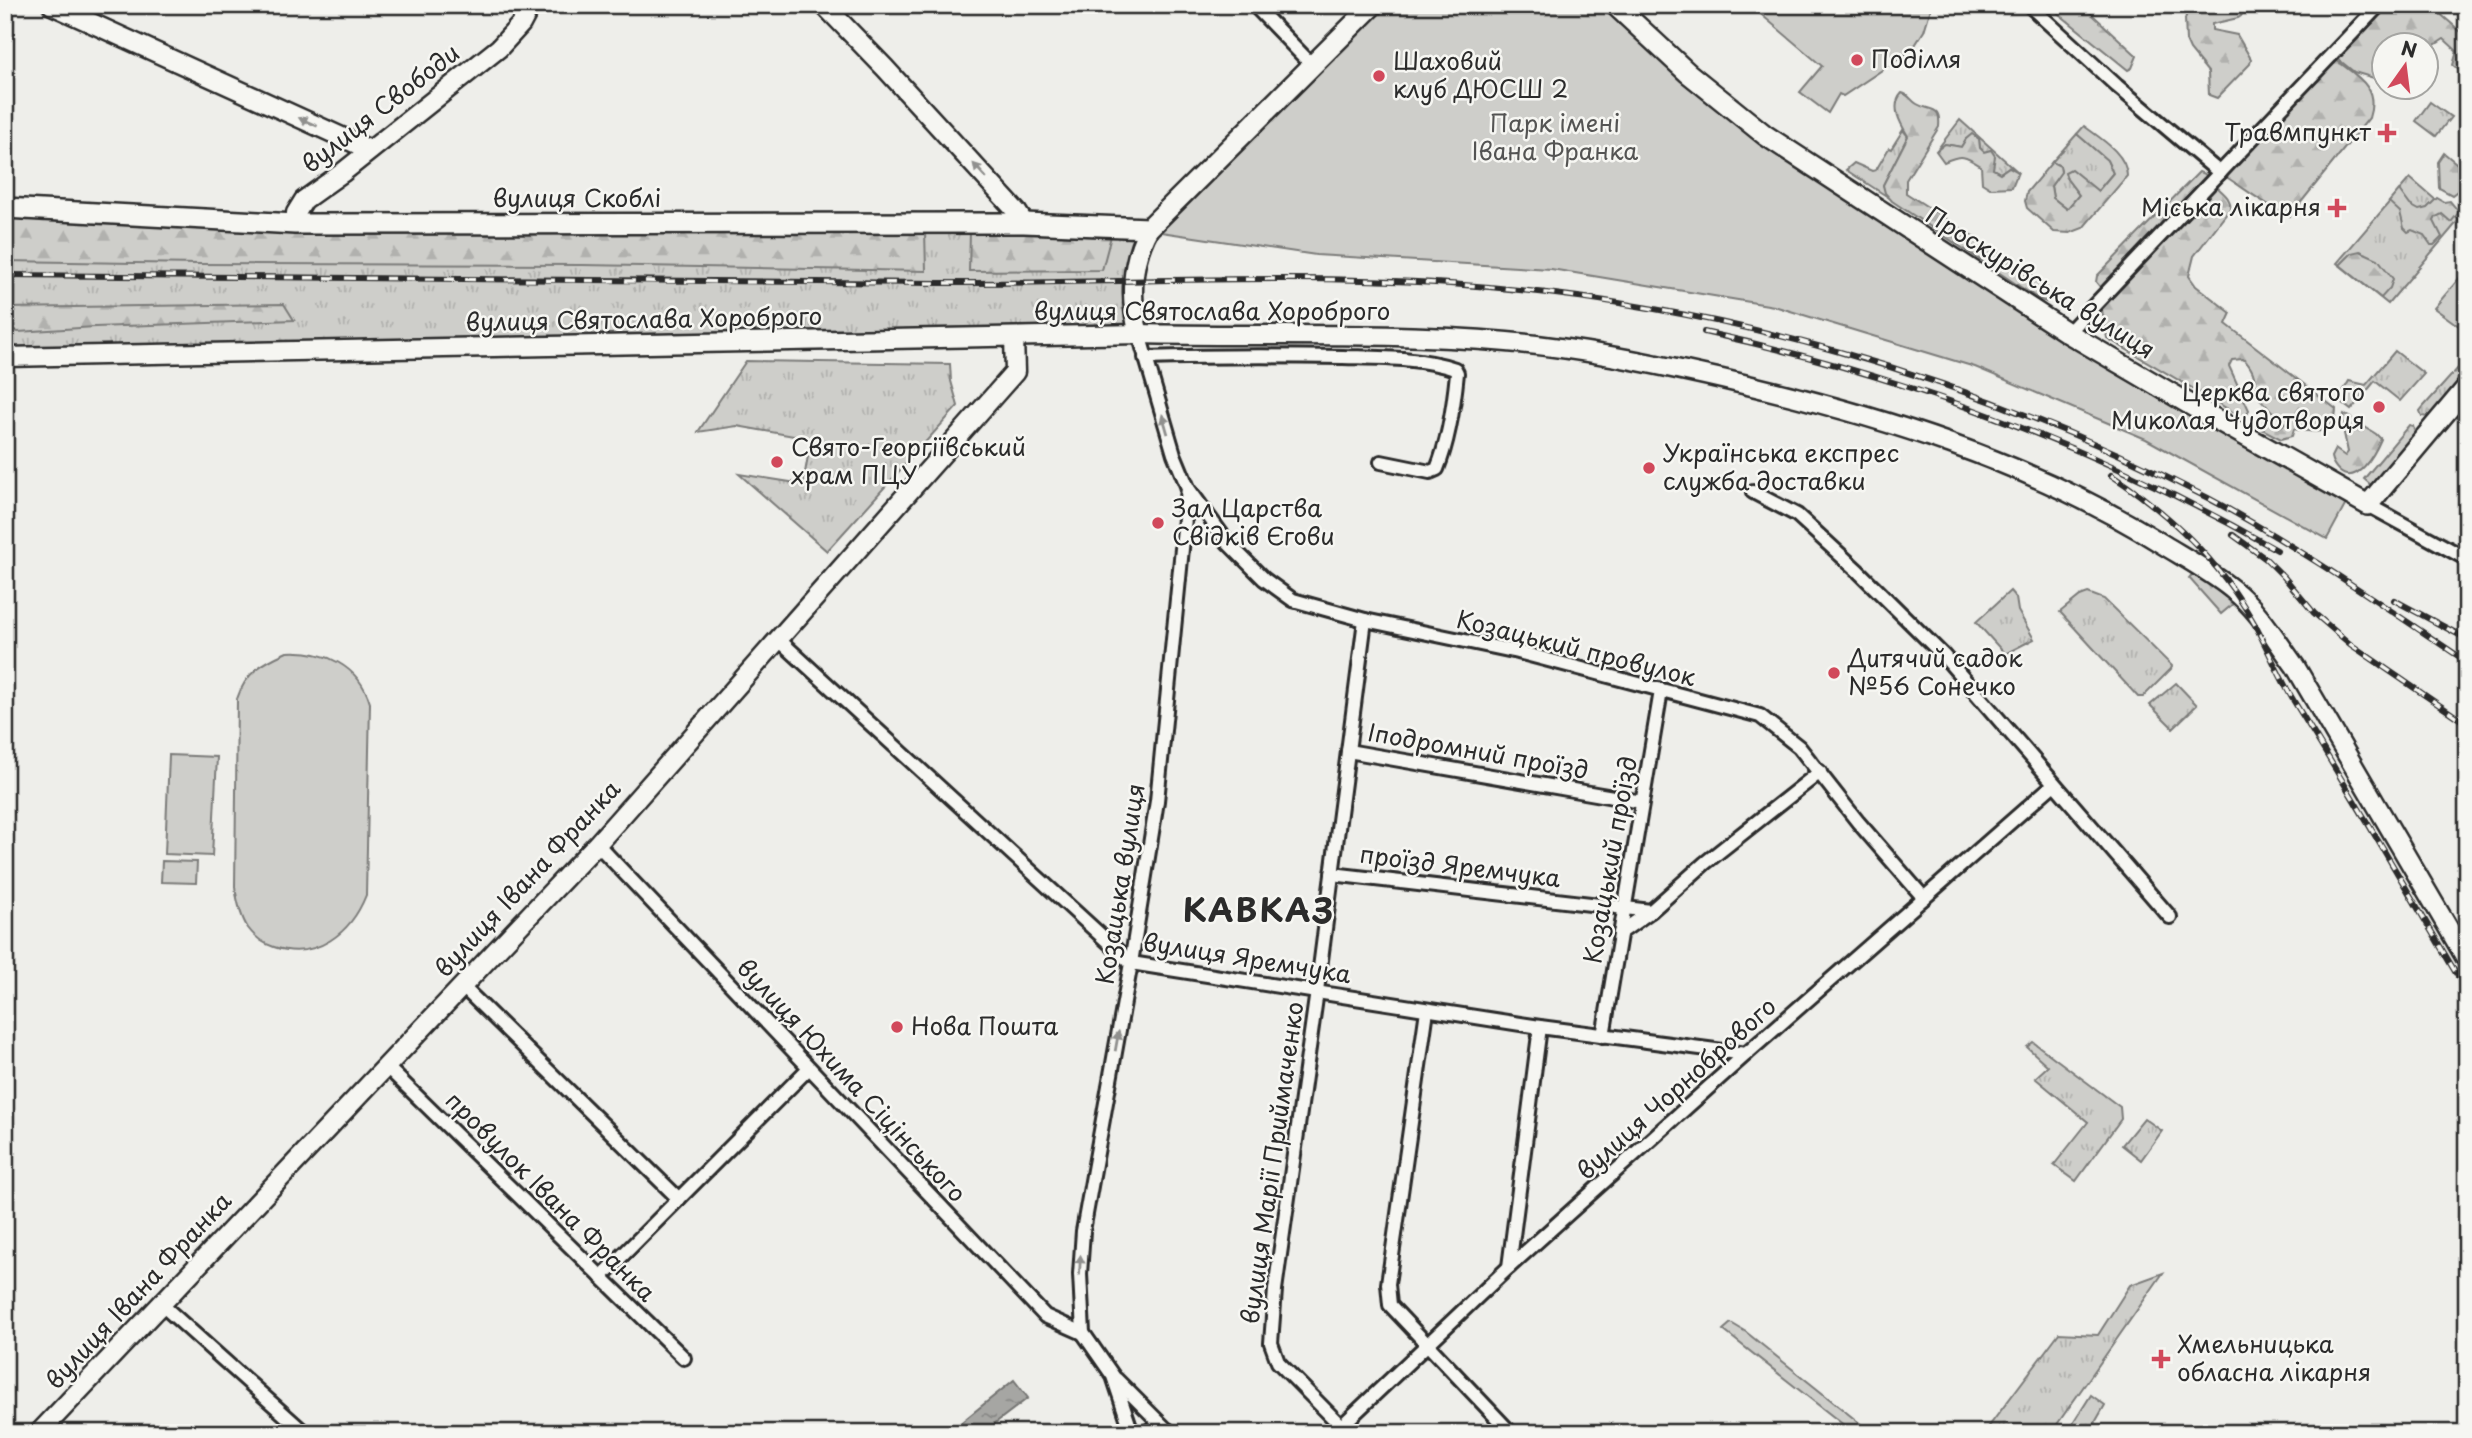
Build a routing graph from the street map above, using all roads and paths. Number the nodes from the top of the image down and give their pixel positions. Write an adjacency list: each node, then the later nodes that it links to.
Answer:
1 (52, 5): 10 (main road, one-way to 1)
2 (824, 5): 13 (main road, one-way to 2)
3 (1254, 5): 9 (street)
4 (1373, 5): 9 (main road)
5 (1615, 5): 16 (main road, Проскурівська вулиця)
6 (2028, 5): 11 (street)
7 (2379, 5): 11 (street)
8 (525, 9): 10 (main road, вулиця Свободи)
9 (1312, 65): 15 (main road)
10 (370, 150): 14 (main road, вулиця Свободи)
11 (2220, 173): 16 (street)
12 (5, 208): 14 (main road, вулиця Скоблі)
13 (1024, 223): 14 (main road, вулиця Скоблі); 15 (main road, вулиця Скоблі)
14 (295, 224)
15 (1149, 228): 17 (main road)
16 (2068, 332): 25 (main road, Проскурівська вулиця)
17 (1139, 334): 18 (main road, вулиця Святослава Хороброго); 20 (street, Козацька вулиця); 41 (main road, вулиця Святослава Хороброго)
18 (1014, 337): 19 (main road, вулиця Святослава Хороброго); 28 (main road, вулиця Івана Франка)
19 (5, 357)
20 (1145, 358): 22 (street); 23 (street, Козацька вулиця, one-way to 20)
21 (2467, 387): 25 (main road)
22 (1381, 462)
23 (1188, 488): 27 (street, Козацький провулок); 42 (street, Козацька вулиця)
24 (1753, 492): 32 (street)
25 (2368, 505): 26 (street, Проскурівська вулиця)
26 (2467, 559)
27 (1365, 621): 29 (street, Козацький провулок); 30 (street, вулиця Марії Приймаченко)
28 (778, 639): 34 (main road, вулиця Івана Франка); 42 (street, вулиця Яремчука)
29 (1661, 691): 31 (street, Козацький провулок); 33 (street, Козацький проїзд)
30 (1348, 751): 33 (street, Іподромний проїзд); 35 (street, вулиця Марії Приймаченко)
31 (1820, 772): 36 (street, Козацький провулок); 38 (street)
32 (2054, 785): 36 (street, вулиця Чорнобрового); 39 (street)
33 (1642, 802): 37 (street, Козацький проїзд)
34 (597, 844): 43 (main road, вулиця Івана Франка); 50 (street, вулиця Юхима Сіцінського)
35 (1332, 874): 37 (street, проїзд Яремчука); 44 (street, вулиця Марії Приймаченко)
36 (1924, 898): 48 (street, вулиця Чорнобрового)
37 (1624, 908): 38 (street, проїзд Яремчука); 40 (street, Козацький проїзд)
38 (1651, 911): 40 (street)
39 (2170, 917)
40 (1620, 933): 47 (street, Козацький проїзд)
41 (2467, 960)
42 (1131, 963): 44 (street, вулиця Яремчука); 55 (street, Козацька вулиця, one-way to 42)
43 (462, 986): 49 (main road, вулиця Івана Франка); 51 (street)
44 (1317, 991): 45 (street, вулиця Яремчука); 59 (street, вулиця Марії Приймаченко)
45 (1427, 1010): 46 (street, вулиця Яремчука); 56 (street)
46 (1540, 1027): 47 (street, вулиця Яремчука); 52 (street)
47 (1603, 1036): 48 (street, вулиця Яремчука)
48 (1746, 1054): 52 (street, вулиця Чорнобрового)
49 (386, 1066): 53 (street, провулок Івана Франка); 54 (main road, вулиця Івана Франка)
50 (809, 1068): 51 (street); 55 (street, вулиця Юхима Сіцінського)
51 (679, 1199): 53 (street)
52 (1509, 1267): 56 (street, вулиця Чорнобрового)
53 (601, 1277): 57 (street, провулок Івана Франка)
54 (161, 1304): 61 (main road, вулиця Івана Франка); 62 (street)
55 (1083, 1333): 58 (street)
56 (1428, 1344): 59 (street, вулиця Чорнобрового); 65 (street)
57 (684, 1358)
58 (1113, 1376): 60 (street); 63 (street)
59 (1341, 1430)
60 (1168, 1431): 64 (street)
61 (39, 1433)
62 (305, 1433)
63 (1132, 1433)
64 (1144, 1433)
65 (1511, 1433)

